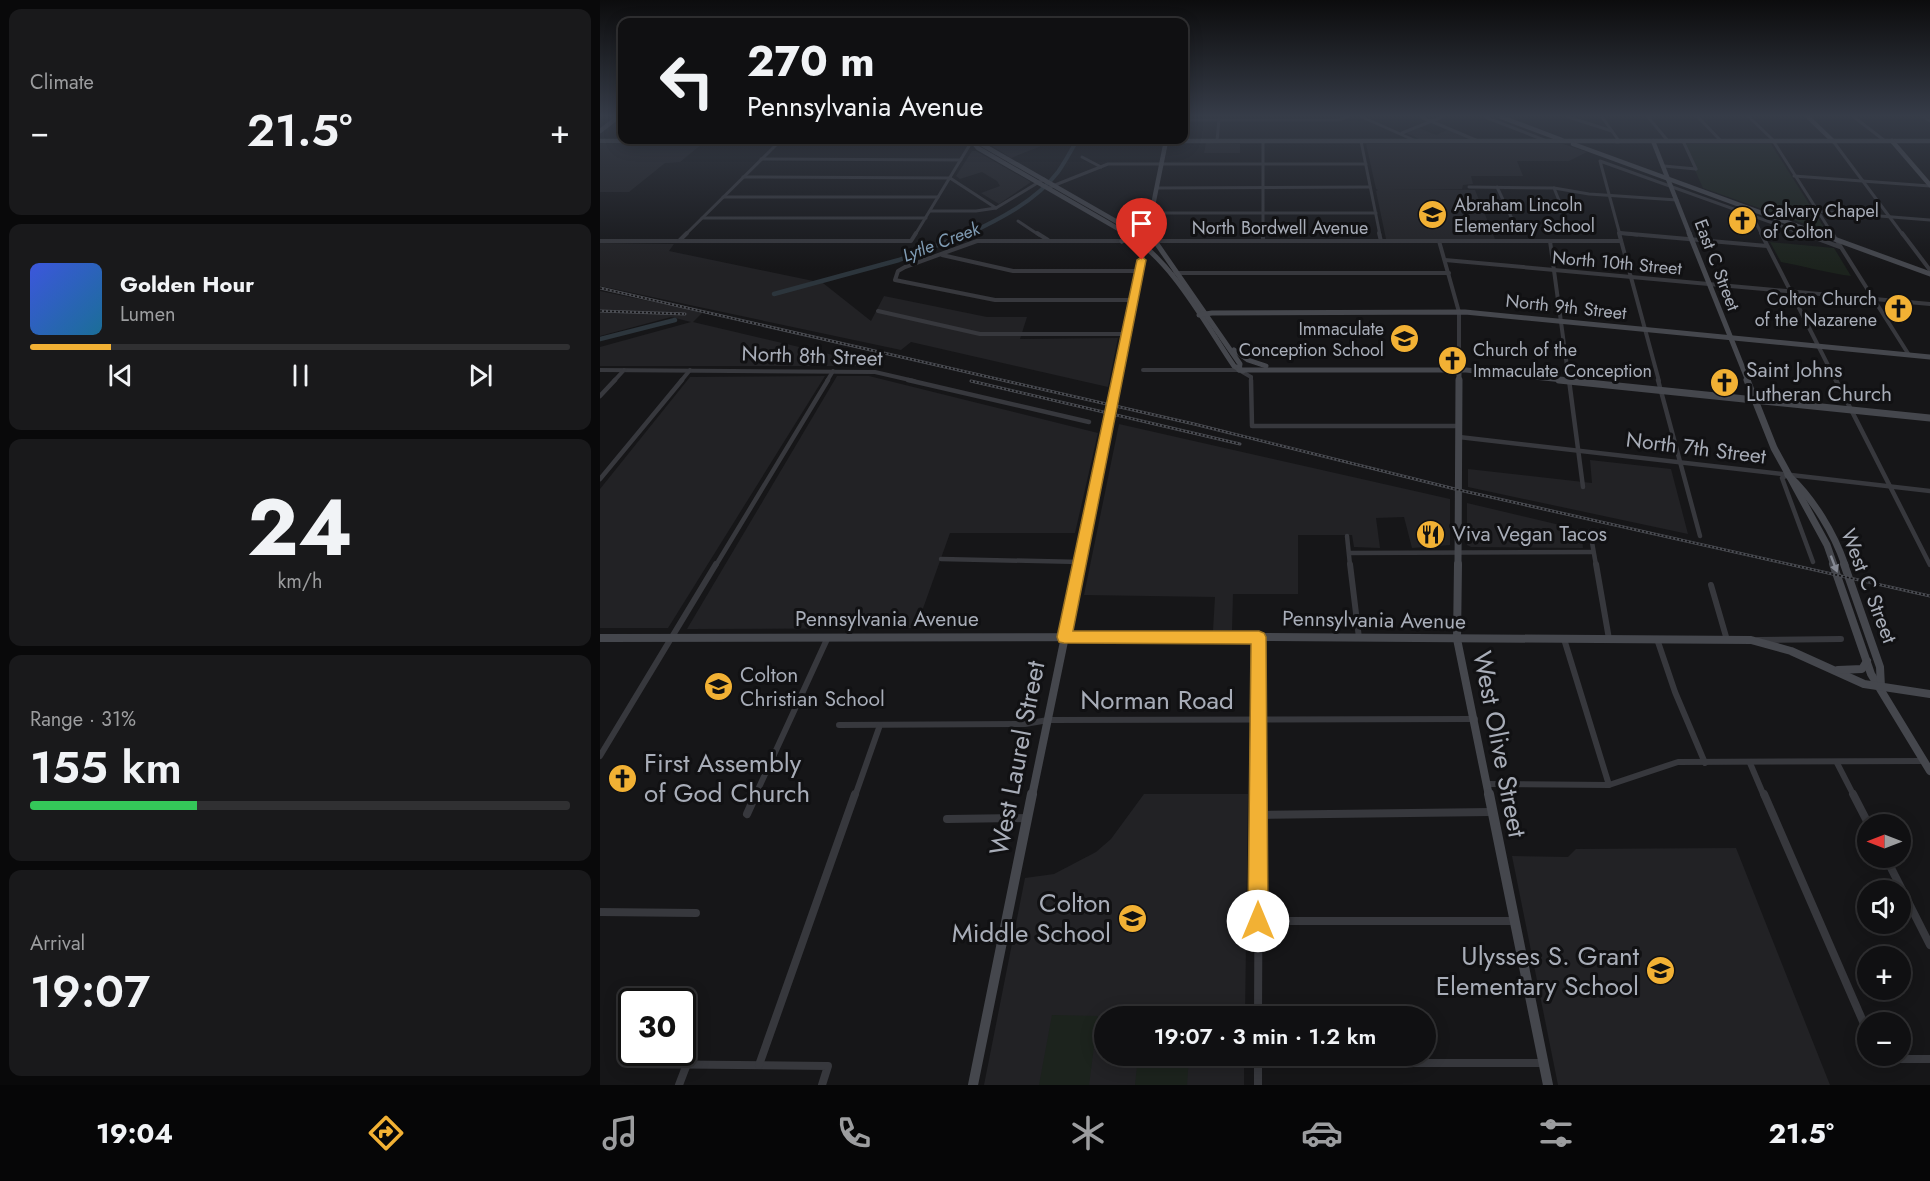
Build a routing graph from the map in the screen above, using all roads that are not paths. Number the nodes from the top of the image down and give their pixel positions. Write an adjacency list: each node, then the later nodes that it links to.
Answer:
1 (752, 168): 19 (street)
2 (956, 168): 20 (street)
3 (1014, 168): 23 (street)
4 (1020, 168): 23 (street)
5 (1099, 168): 26 (street)
6 (1161, 168): 30 (street, West Laurel Street)
7 (1263, 168): 31 (street)
8 (1367, 168): 27 (street)
9 (1603, 168): 33 (street)
10 (1622, 168): 24 (street)
11 (1639, 168): 21 (street)
12 (1665, 168): 21 (street, East C Street)
13 (1681, 168): 14 (street)
14 (1695, 168)
15 (1789, 168): 18 (street)
16 (1852, 168): 22 (street)
17 (1915, 168): 25 (street)
18 (1794, 176): 22 (street); 40 (street)
19 (743, 177): 20 (street); 34 (street)
20 (950, 178): 35 (street); 38 (street)
21 (1668, 178): 24 (street, East C Street); 57 (street)
22 (1862, 181): 25 (street); 47 (street)
23 (1042, 182): 26 (street); 38 (street)
24 (1671, 185): 36 (street, East C Street); 45 (street)
25 (1930, 185)
26 (1051, 186): 44 (street); 46 (street)
27 (1370, 187): 31 (street); 43 (street)
28 (1469, 187): 29 (street)
29 (1497, 187): 32 (street); 52 (street)
30 (1157, 188): 31 (street); 41 (street, West Laurel Street)
31 (1263, 188): 42 (street)
32 (1554, 188): 33 (street); 37 (street)
33 (1609, 195): 36 (street); 55 (street)
34 (723, 197): 35 (street); 48 (street)
35 (938, 197): 39 (street)
36 (1677, 200): 56 (street, East C Street)
37 (1560, 203)
38 (996, 208): 39 (street)
39 (930, 211): 49 (street)
40 (1817, 211): 47 (street); 57 (street)
41 (1151, 213): 42 (street); 53 (street, West Laurel Street)
42 (1263, 213): 43 (street); 65 (street)
43 (1376, 213): 69 (street)
44 (1107, 214): 46 (street); 54 (street)
45 (1752, 215): 70 (street); 71 (street)
46 (1101, 217): 54 (street)
47 (1889, 217): 50 (street); 78 (street)
48 (702, 218): 49 (street); 60 (street)
49 (926, 218): 61 (street)
50 (1930, 220)
51 (1018, 221): 58 (street)
52 (1527, 226)
53 (1149, 227): 54 (street); 63 (street, West Laurel Street)
54 (1133, 232): 62 (street); 63 (street)
55 (1619, 233): 56 (street); 68 (street)
56 (1691, 239): 70 (street); 83 (street, East C Street)
57 (1835, 239): 71 (street); 78 (street)
58 (1050, 240): 62 (street); 73 (street)
59 (600, 241): 60 (street)
60 (679, 241): 61 (street)
61 (911, 241)
62 (1122, 241): 63 (street)
63 (1145, 241): 64 (street); 72 (street); 74 (street, West Laurel Street)
64 (1153, 241): 65 (street, North Bordwell Avenue); 79 (street)
65 (1263, 241): 69 (street, North Bordwell Avenue)
66 (1439, 241): 67 (street); 69 (street, North Bordwell Avenue); 75 (street)
67 (1550, 241): 68 (street); 77 (street)
68 (1621, 241): 82 (street)
69 (1381, 242)
70 (1767, 246): 84 (street)
71 (1840, 247): 85 (street)
72 (1155, 254): 74 (street); 81 (street)
73 (941, 255): 76 (street); 86 (street)
74 (1142, 257): 76 (street, West Laurel Street)
75 (1445, 260): 77 (street, North 10th Street); 80 (street)
76 (1140, 271): 86 (street, West Laurel Street)
77 (1555, 271): 82 (street, North 10th Street); 92 (street)
78 (1930, 272)
79 (1178, 273): 80 (street); 81 (street); 90 (street)
80 (1449, 273): 89 (street)
81 (1171, 274): 91 (street)
82 (1630, 277): 83 (street, North 10th Street); 93 (street)
83 (1709, 284): 84 (street, North 10th Street); 95 (street, East C Street)
84 (1791, 292): 85 (street, North 10th Street); 97 (street)
85 (1873, 299): 87 (street, North 10th Street); 98 (street)
86 (1133, 300): 94 (street, West Laurel Street)
87 (1930, 304)
88 (878, 312): 94 (street)
89 (1459, 312): 90 (street, North 9th Street); 92 (street, North 9th Street); 106 (street)
90 (1206, 313): 91 (street, North 9th Street); 96 (street)
91 (1199, 315): 104 (street)
92 (1560, 321): 93 (street, North 9th Street); 110 (street)
93 (1644, 329): 95 (street, North 9th Street); 111 (street)
94 (1126, 334): 133 (street, West Laurel Street)
95 (1730, 338): 97 (street, North 9th Street); 113 (street, East C Street)
96 (1227, 342): 104 (street); 105 (street)
97 (1818, 346): 98 (street, North 9th Street); 114 (street)
98 (1909, 355): 99 (street, North 9th Street)
99 (1930, 357)
100 (600, 370): 101 (street, North 8th Street)
101 (624, 370): 102 (street, North 8th Street); 112 (street)
102 (690, 370): 107 (street, North 8th Street); 122 (street)
103 (1143, 370): 104 (street)
104 (1239, 370): 108 (street); 109 (street)
105 (1282, 370): 106 (street); 108 (street)
106 (1460, 370): 110 (street); 117 (street, West Olive Street)
107 (833, 371): 116 (street, North 8th Street); 142 (street)
108 (1263, 371): 109 (street)
109 (1251, 377): 117 (street)
110 (1569, 381): 111 (street); 119 (street)
111 (1661, 390): 113 (street); 120 (street)
112 (600, 396)
113 (1755, 400): 114 (street); 121 (street, West C Street)
114 (1851, 410): 115 (street); 124 (street)
115 (1930, 418)
116 (1089, 422)
117 (1459, 426): 118 (street, West Olive Street)
118 (1459, 437): 119 (street, North 7th Street); 131 (street, West Olive Street)
119 (1579, 451): 120 (street, North 7th Street); 123 (street)
120 (1680, 462): 121 (street, North 7th Street); 128 (street)
121 (1788, 475): 124 (street, North 7th Street); 134 (street); 150 (street, West C Street, one-way to 150); 152 (street, West C Street)
122 (600, 479)
123 (1583, 487)
124 (1890, 487): 125 (street, North 7th Street); 135 (street)
125 (1930, 491)
126 (1590, 531): 129 (street)
127 (1347, 536): 130 (street)
128 (1700, 536)
129 (1593, 552): 131 (street); 145 (street)
130 (1350, 553): 131 (street); 141 (street)
131 (1458, 553): 143 (street, West Olive Street)
132 (941, 559): 133 (street)
133 (1081, 562): 138 (street, West Laurel Street)
134 (1813, 562)
135 (1930, 565)
136 (1712, 585): 148 (street)
137 (828, 637): 138 (street, Pennsylvania Avenue); 142 (street, Pennsylvania Avenue); 168 (street)
138 (1064, 637): 139 (street, Pennsylvania Avenue); 156 (street, West Laurel Street)
139 (1259, 637): 141 (street, Pennsylvania Avenue); 154 (street)
140 (600, 638): 142 (street, Pennsylvania Avenue)
141 (1359, 638): 143 (street, Pennsylvania Avenue)
142 (672, 639): 159 (street)
143 (1457, 639): 144 (street, Pennsylvania Avenue); 155 (street, West Olive Street)
144 (1564, 639): 145 (street, Pennsylvania Avenue); 166 (street)
145 (1609, 639): 146 (street, Pennsylvania Avenue)
146 (1657, 639): 148 (street, Pennsylvania Avenue); 161 (street)
147 (1841, 639): 149 (street, Pennsylvania Avenue)
148 (1727, 640): 149 (street, Pennsylvania Avenue)
149 (1751, 640): 151 (street, Pennsylvania Avenue)
150 (1867, 660): 151 (street); 152 (street, West C Street)
151 (1830, 670): 152 (street, Pennsylvania Avenue)
152 (1881, 687): 153 (street, Pennsylvania Avenue); 160 (street, West C Street)
153 (1930, 694)
154 (1258, 719): 155 (street, Norman Road); 156 (street, Norman Road); 170 (street)
155 (1475, 719): 165 (street, West Olive Street)
156 (1048, 720): 158 (street, Norman Road); 171 (street, West Laurel Street)
157 (839, 725): 158 (street, Norman Road)
158 (880, 725): 186 (street)
159 (600, 756)
160 (1924, 761): 163 (street); 164 (street, West C Street)
161 (1705, 763): 162 (street); 166 (street)
162 (1750, 763): 163 (street); 180 (street)
163 (1837, 763): 169 (street)
164 (1930, 771)
165 (1486, 784): 166 (street); 167 (street, West Olive Street)
166 (1609, 785)
167 (1491, 812): 170 (street); 177 (street, West Olive Street)
168 (747, 814)
169 (1863, 814)
170 (1258, 815): 176 (street)
171 (1029, 818): 172 (street); 192 (street, West Laurel Street)
172 (947, 819)
173 (1891, 868): 178 (street)
174 (600, 912): 175 (street)
175 (696, 913)
176 (1258, 921): 177 (street); 179 (street)
177 (1515, 921): 184 (street, West Olive Street)
178 (1930, 945)
179 (1258, 1006)
180 (1859, 1012)
181 (1911, 1058): 182 (street)
182 (1930, 1059)
183 (1436, 1061): 184 (street)
184 (1544, 1063): 194 (street, West Olive Street)
185 (696, 1064): 186 (street)
186 (759, 1065): 188 (street)
187 (686, 1066): 190 (street)
188 (828, 1066): 191 (street)
189 (1258, 1066): 193 (street)
190 (679, 1085)
191 (822, 1085)
192 (973, 1085)
193 (1258, 1085)
194 (1548, 1085)

